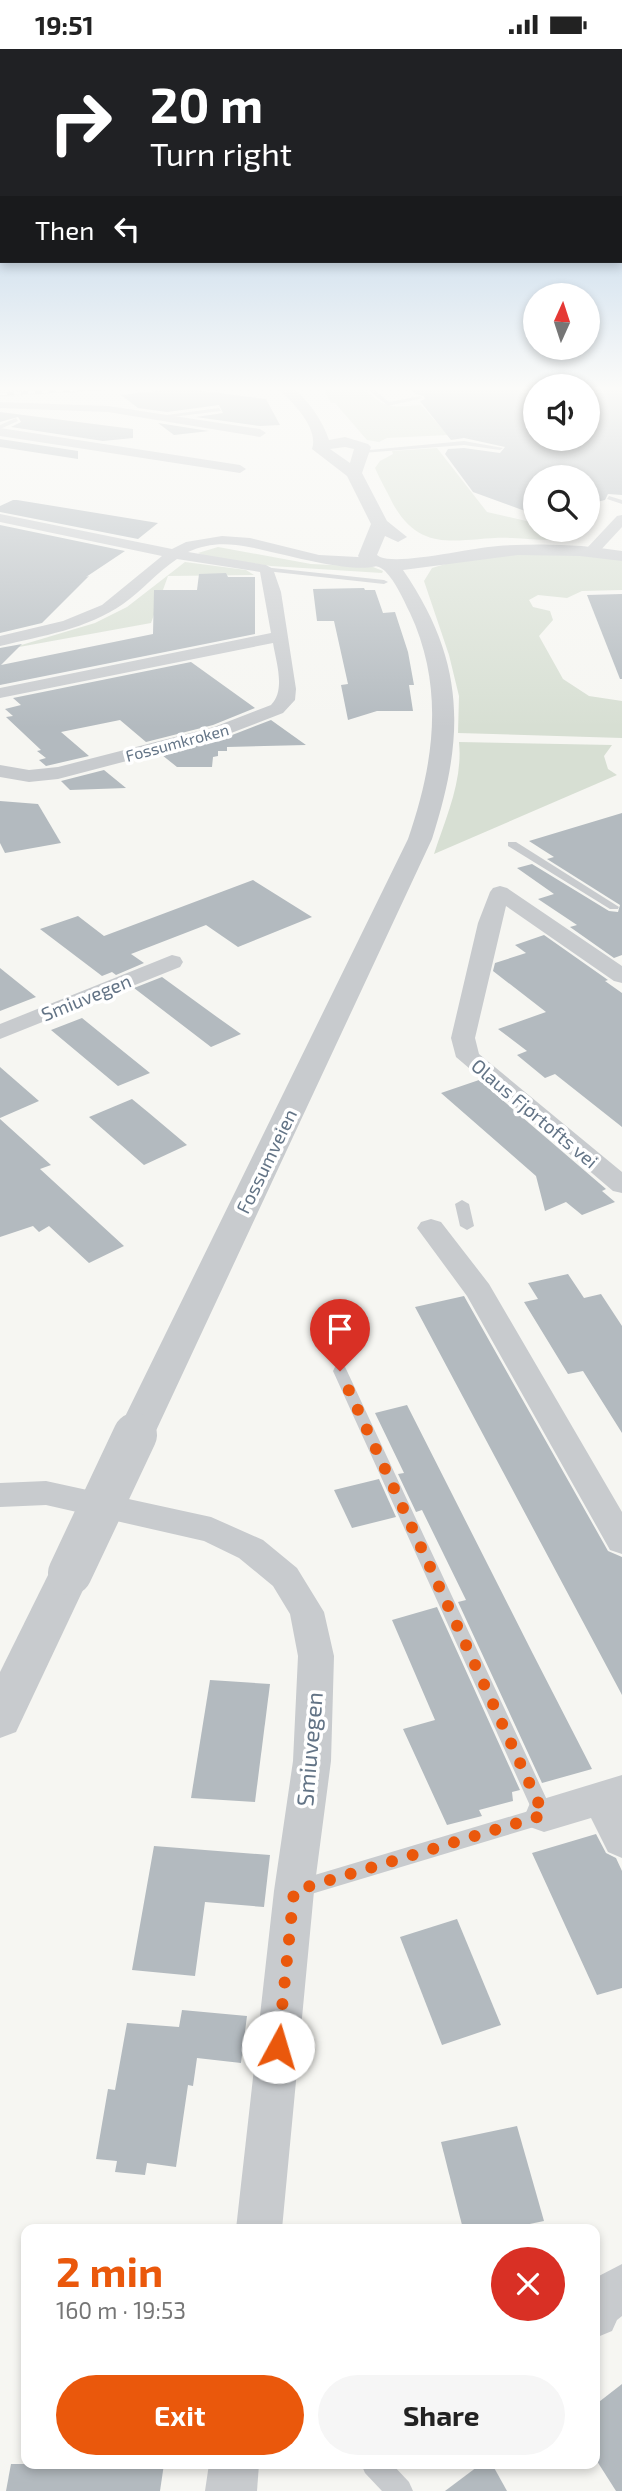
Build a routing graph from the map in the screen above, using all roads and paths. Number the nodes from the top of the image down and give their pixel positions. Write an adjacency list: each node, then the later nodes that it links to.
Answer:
1 (368, 500): 4 (street)
2 (0, 518): 7 (street)
3 (622, 519): 5 (street)
4 (380, 524): 8 (street); 10 (street)
5 (594, 548): 6 (street); 8 (street); 9 (street)
6 (622, 549)
7 (174, 554): 10 (street); 11 (street); 14 (street)
8 (417, 554): 10 (street); 12 (street)
9 (622, 556)
10 (378, 562): 11 (lane); 12 (street, Fossumveien)
11 (266, 569): 13 (street, Fossumkroken)
12 (409, 589): 29 (street, Fossumveien, bridge)
13 (279, 637): 15 (street); 16 (street, Fossumkroken)
14 (0, 641)
15 (0, 693)
16 (0, 771)
17 (512, 844): 18 (lane)
18 (614, 907)
19 (172, 962): 21 (street, Smiuvegen)
20 (622, 976): 22 (street, Olaus Fjørtofts vei)
21 (0, 1032)
22 (622, 1185)
23 (462, 1204): 24 (lane)
24 (467, 1226)
25 (431, 1228): 28 (street)
26 (340, 1371): 31 (lane)
27 (0, 1495): 33 (street, Smiuvegen)
28 (622, 1541)
29 (0, 1718)
30 (612, 1795): 31 (street); 32 (street)
31 (544, 1815): 33 (lane)
32 (622, 1840)
33 (294, 1891): 34 (street, Smiuvegen)
34 (259, 2224)
35 (622, 2288): 36 (street)
36 (600, 2303)
37 (233, 2469): 39 (street)
38 (379, 2469): 40 (lane)
39 (231, 2491)
40 (400, 2491)

